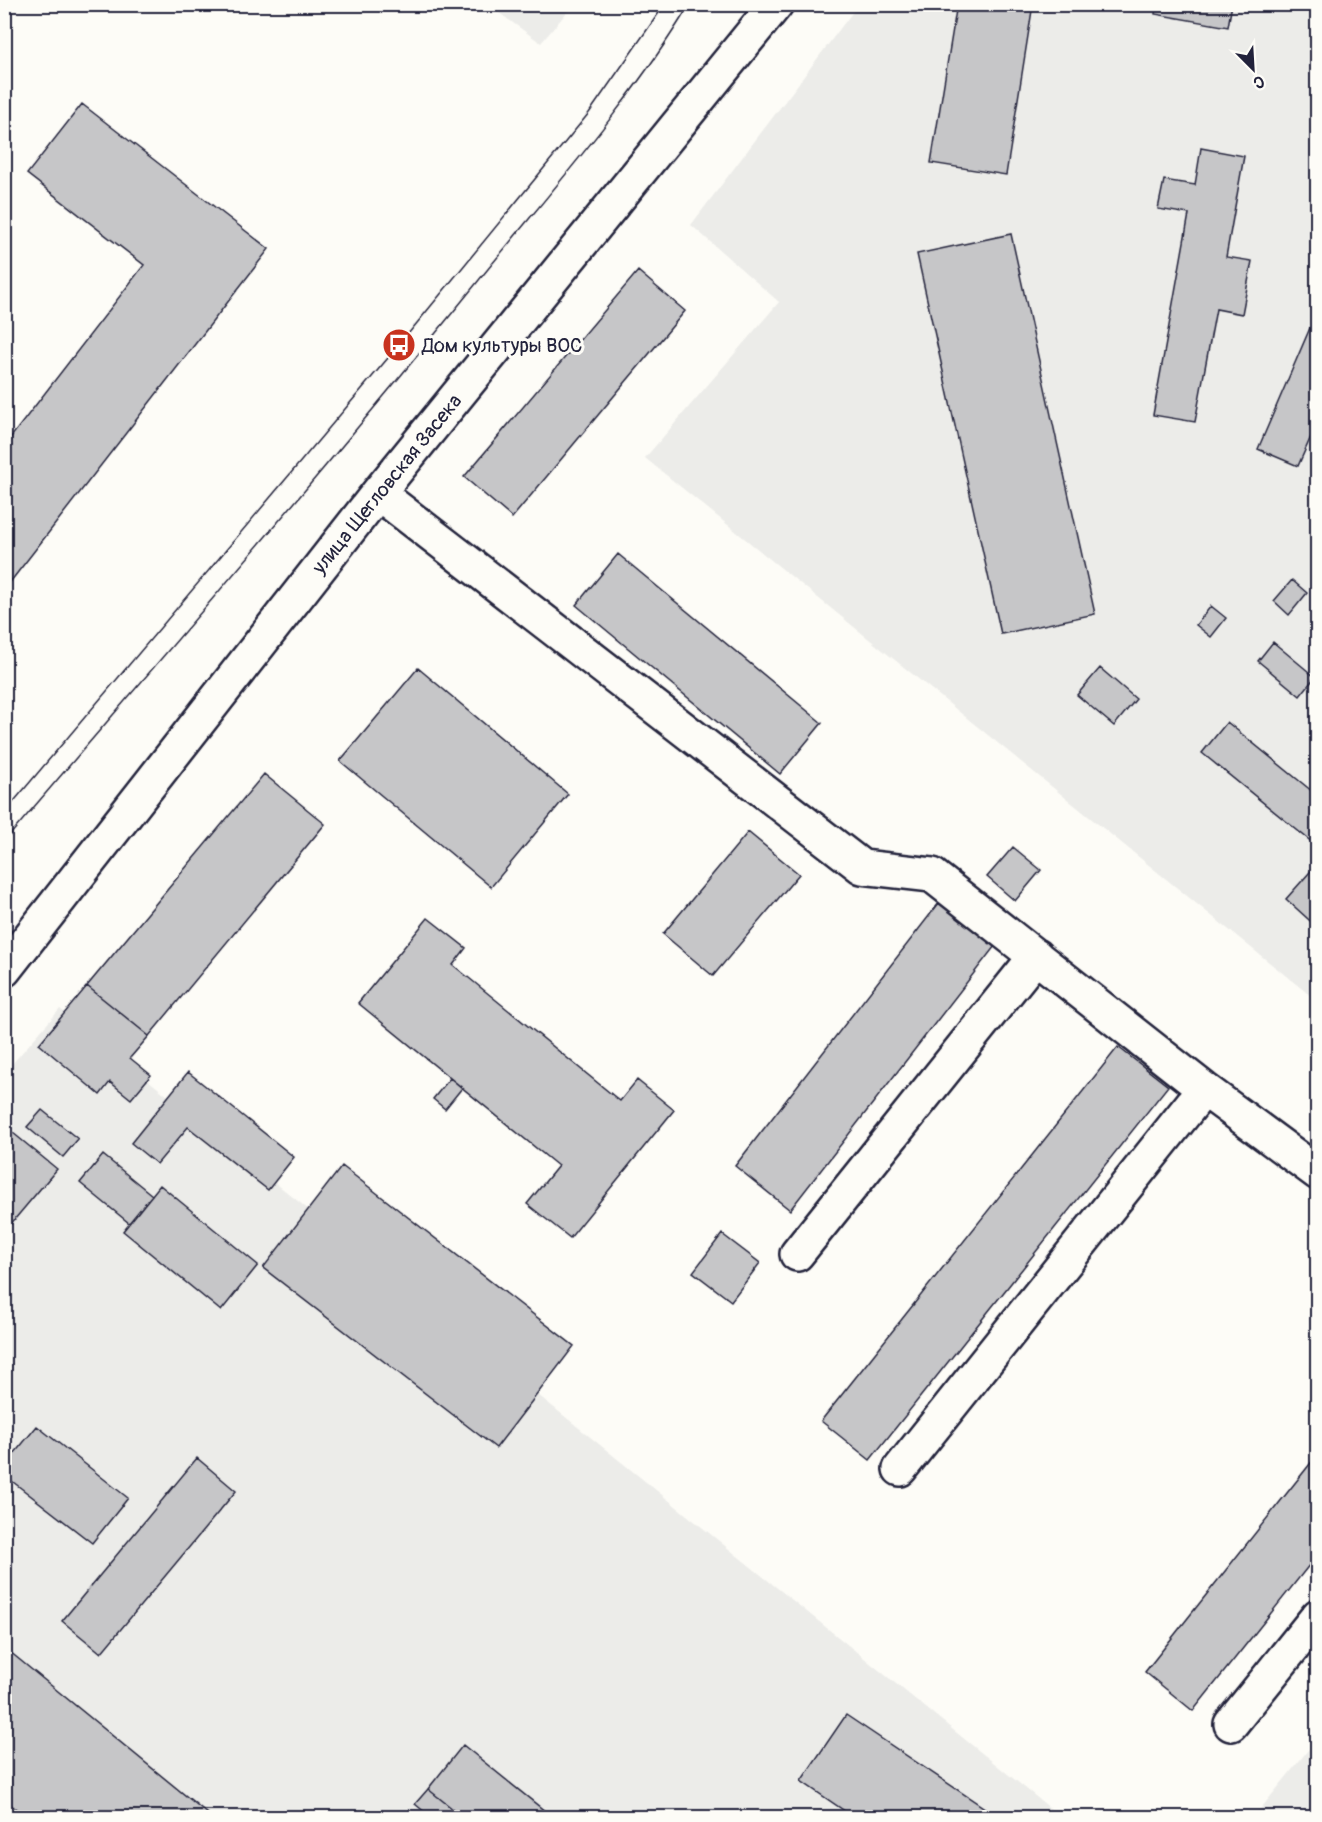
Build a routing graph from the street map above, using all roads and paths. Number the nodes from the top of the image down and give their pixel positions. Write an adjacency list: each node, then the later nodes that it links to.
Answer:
1 (776, 4): 2 (street, улица Щегловская Засека)
2 (378, 493): 3 (street); 4 (street, улица Щегловская Засека)
3 (1036, 956): 5 (street); 7 (street)
4 (4, 970)
5 (1204, 1089): 6 (street); 8 (street)
6 (1317, 1173)
7 (797, 1254)
8 (900, 1469)
9 (1317, 1616): 10 (street)
10 (1231, 1724)

